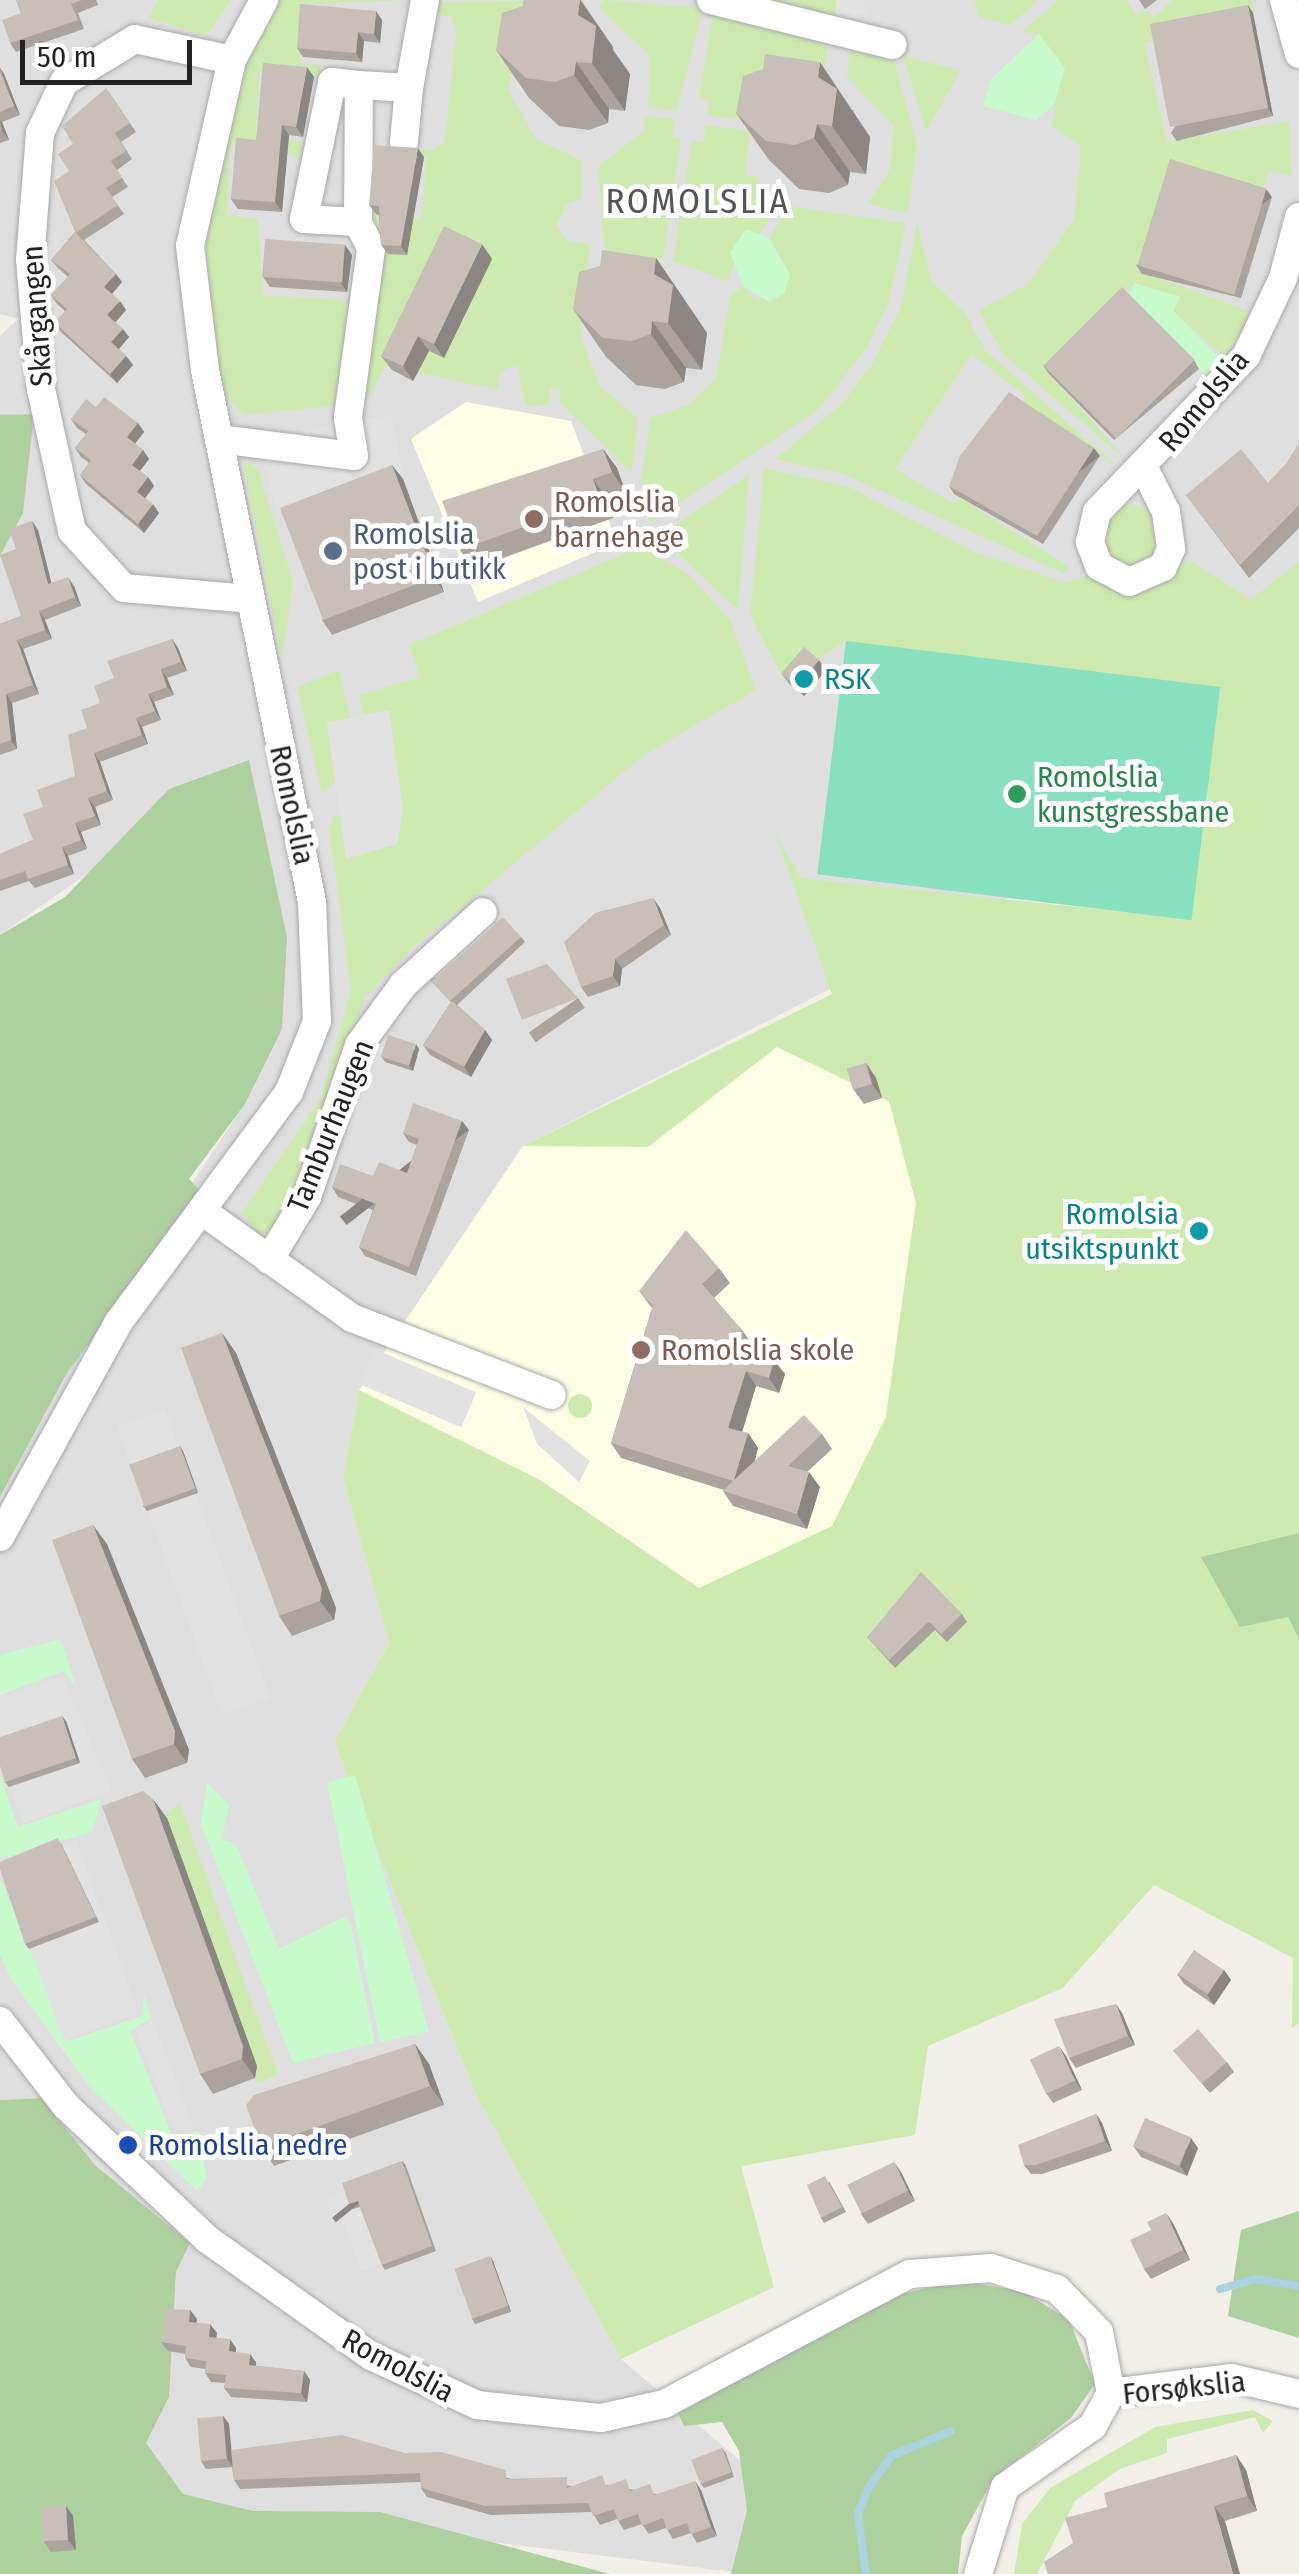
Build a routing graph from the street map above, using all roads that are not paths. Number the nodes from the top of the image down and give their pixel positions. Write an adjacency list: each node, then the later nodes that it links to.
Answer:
1 (264, 0): 7 (street, Romolslia)
2 (424, 0): 9 (street)
3 (710, 0): 5 (street)
4 (1284, 0): 6 (street)
5 (894, 46)
6 (1299, 54)
7 (232, 60): 13 (street, Romolslia); 15 (street, Skårgangen)
8 (359, 85): 9 (street); 12 (street); 12 (street)
9 (410, 88): 10 (street)
10 (404, 142)
11 (1299, 217): 14 (street, Romolslia)
12 (358, 222): 13 (street)
13 (219, 439): 15 (street, Romolslia)
14 (1145, 470)
15 (249, 599): 17 (street, Romolslia)
16 (482, 912): 18 (street, Tamburhaugen)
17 (202, 1211): 18 (street); 20 (street, Romolslia)
18 (270, 1260): 19 (street)
19 (552, 1396)
20 (0, 1537)
21 (0, 2021): 22 (street, Romolslia)
22 (1110, 2393): 23 (street, Forsøkslia); 24 (street, Forsøkslia)
23 (1299, 2394)
24 (984, 2571)

